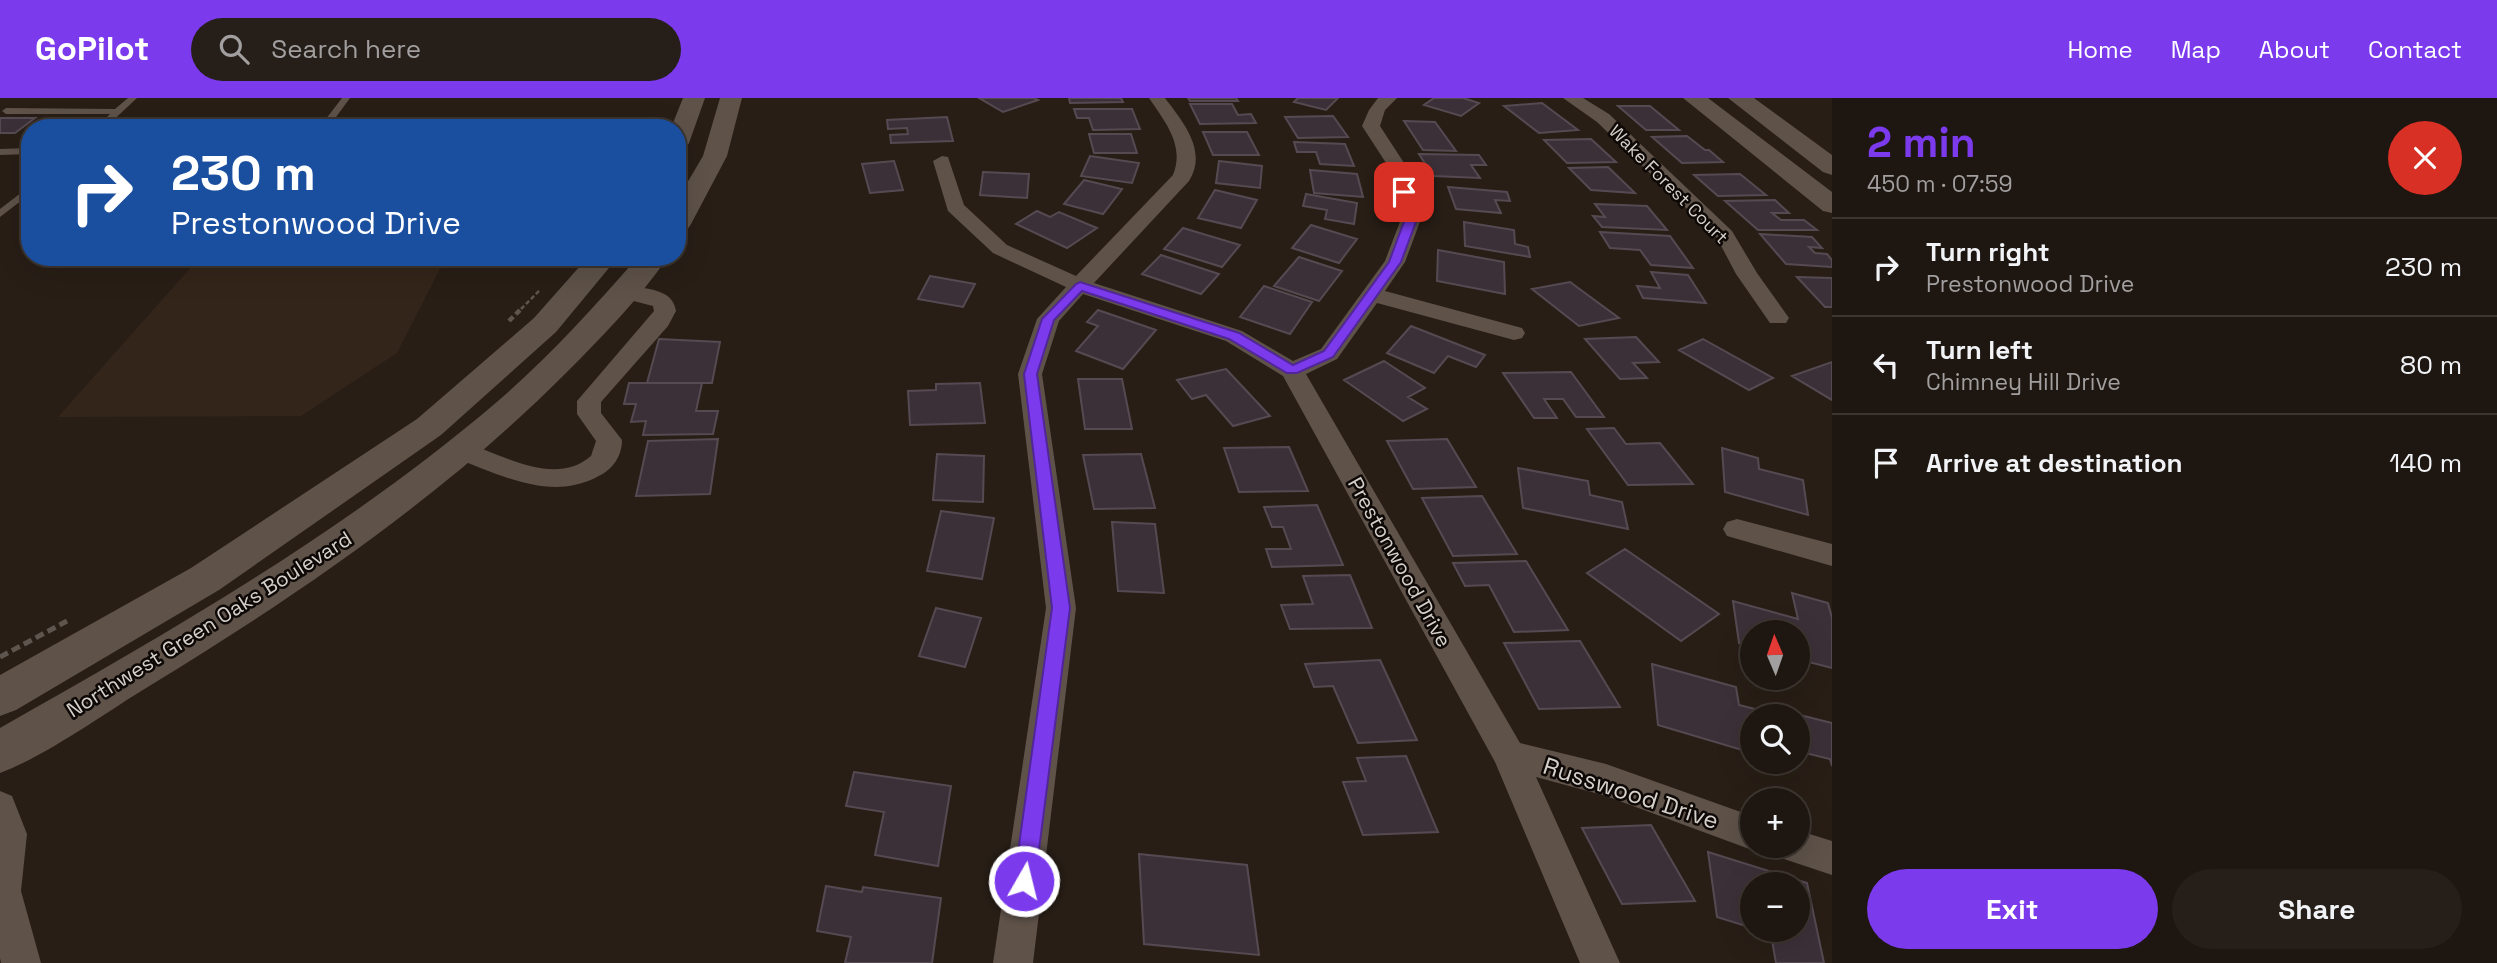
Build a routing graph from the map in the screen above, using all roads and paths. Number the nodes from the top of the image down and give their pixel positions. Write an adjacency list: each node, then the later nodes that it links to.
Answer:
1 (133, 98): 11 (lane)
2 (346, 98): 13 (lane)
3 (694, 98): 14 (main road)
4 (731, 98): 21 (main road)
5 (1157, 98): 26 (street)
6 (1389, 98): 28 (street)
7 (1571, 98): 29 (street, Wake Forest Court)
8 (1694, 98): 20 (main road)
9 (1739, 98): 18 (main road)
10 (6, 111): 11 (lane)
11 (117, 113): 12 (lane)
12 (110, 119)
13 (330, 119)
14 (686, 119)
15 (21, 151): 16 (lane)
16 (0, 152)
17 (942, 162): 26 (street)
18 (1832, 167)
19 (21, 196): 22 (lane)
20 (1832, 205)
21 (686, 208)
22 (0, 214)
23 (596, 266): 38 (main road, Northwest Green Oaks Boulevard)
24 (651, 266): 27 (main road, Northwest Green Oaks Boulevard)
25 (544, 285): 30 (path)
26 (1080, 286): 32 (street); 47 (street)
27 (641, 294): 33 (main road, Northwest Green Oaks Boulevard); 33 (street)
28 (1373, 295): 31 (street); 32 (street)
29 (1778, 318)
30 (507, 323)
31 (1514, 333)
32 (1292, 370): 40 (street, Prestonwood Drive)
33 (462, 451): 39 (main road, Northwest Green Oaks Boulevard)
34 (1737, 529): 35 (street)
35 (1832, 555)
36 (72, 618): 37 (path)
37 (0, 657)
38 (0, 697)
39 (0, 752)
40 (1509, 755): 42 (street, Russwood Drive); 48 (street, Prestonwood Drive)
41 (0, 807): 45 (street)
42 (1740, 829)
43 (1810, 851): 44 (street)
44 (1832, 858)
45 (1, 890): 46 (street)
46 (21, 963)
47 (1013, 963)
48 (1600, 963)

